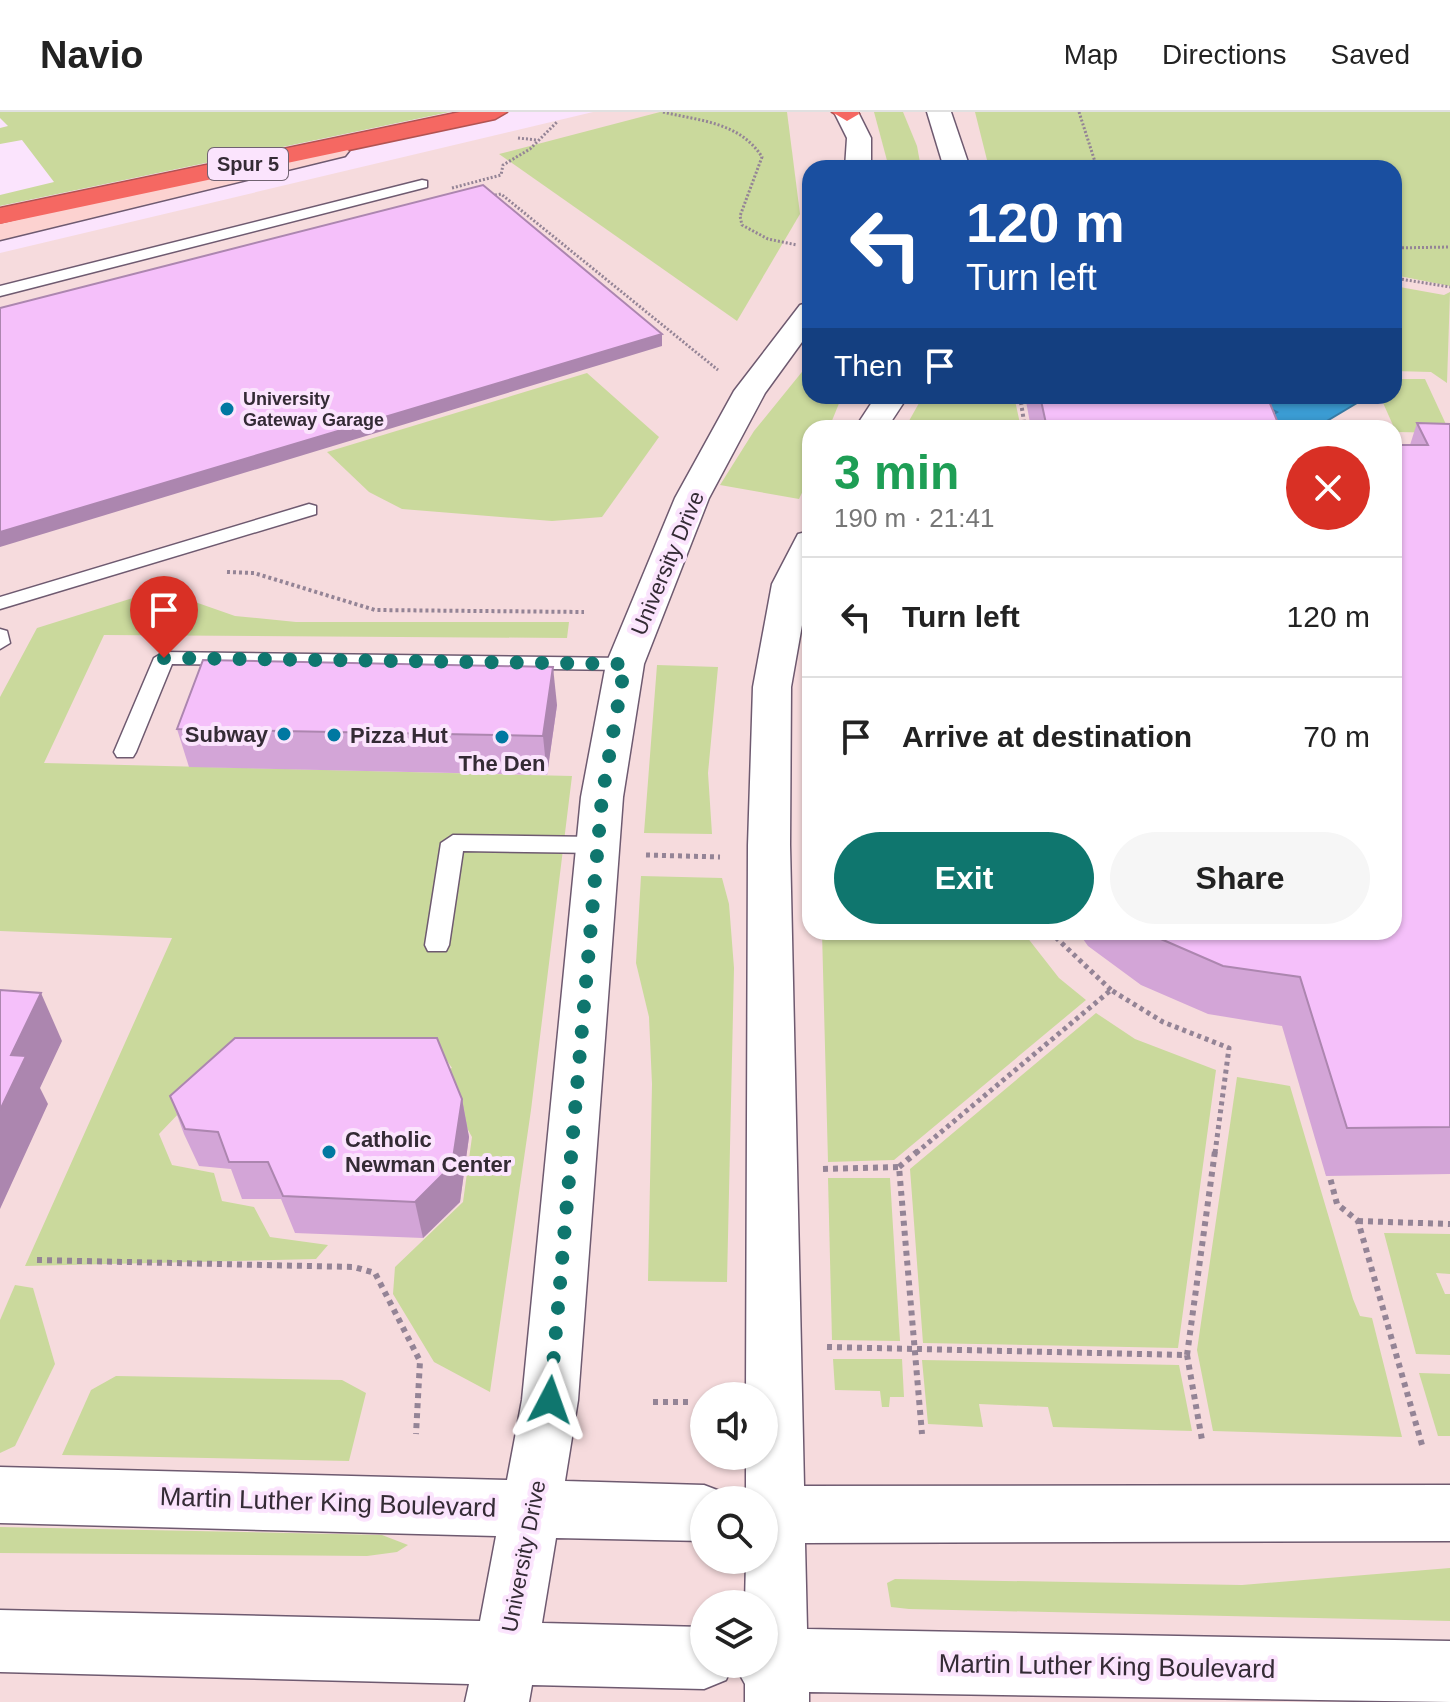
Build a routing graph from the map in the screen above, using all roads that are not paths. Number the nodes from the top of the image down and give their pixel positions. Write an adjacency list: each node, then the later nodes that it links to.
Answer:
1 (497, 112): 7 (highway, Spur 5); 8 (main road, Spur 5)
2 (939, 112): 5 (street)
3 (846, 113): 4 (street)
4 (858, 160)
5 (954, 160)
6 (422, 184): 9 (lane)
7 (0, 216)
8 (0, 232)
9 (0, 291)
10 (802, 322): 16 (street, University Drive)
11 (309, 510): 13 (lane)
12 (802, 558): 20 (street)
13 (0, 603)
14 (0, 635): 15 (lane)
15 (0, 643)
16 (625, 664): 17 (lane); 18 (street, University Drive)
17 (125, 752)
18 (598, 845): 19 (lane); 22 (street, University Drive)
19 (437, 945)
20 (770, 1486)
21 (0, 1495): 22 (street, Martin Luther King Boulevard)
22 (533, 1508): 23 (street, Martin Luther King Boulevard); 30 (street, University Drive)
23 (690, 1513)
24 (1450, 1513): 25 (street)
25 (778, 1515)
26 (0, 1641): 30 (street)
27 (690, 1659): 30 (street)
28 (1450, 1672): 29 (street, Martin Luther King Boulevard)
29 (778, 1674)
30 (501, 1678)

